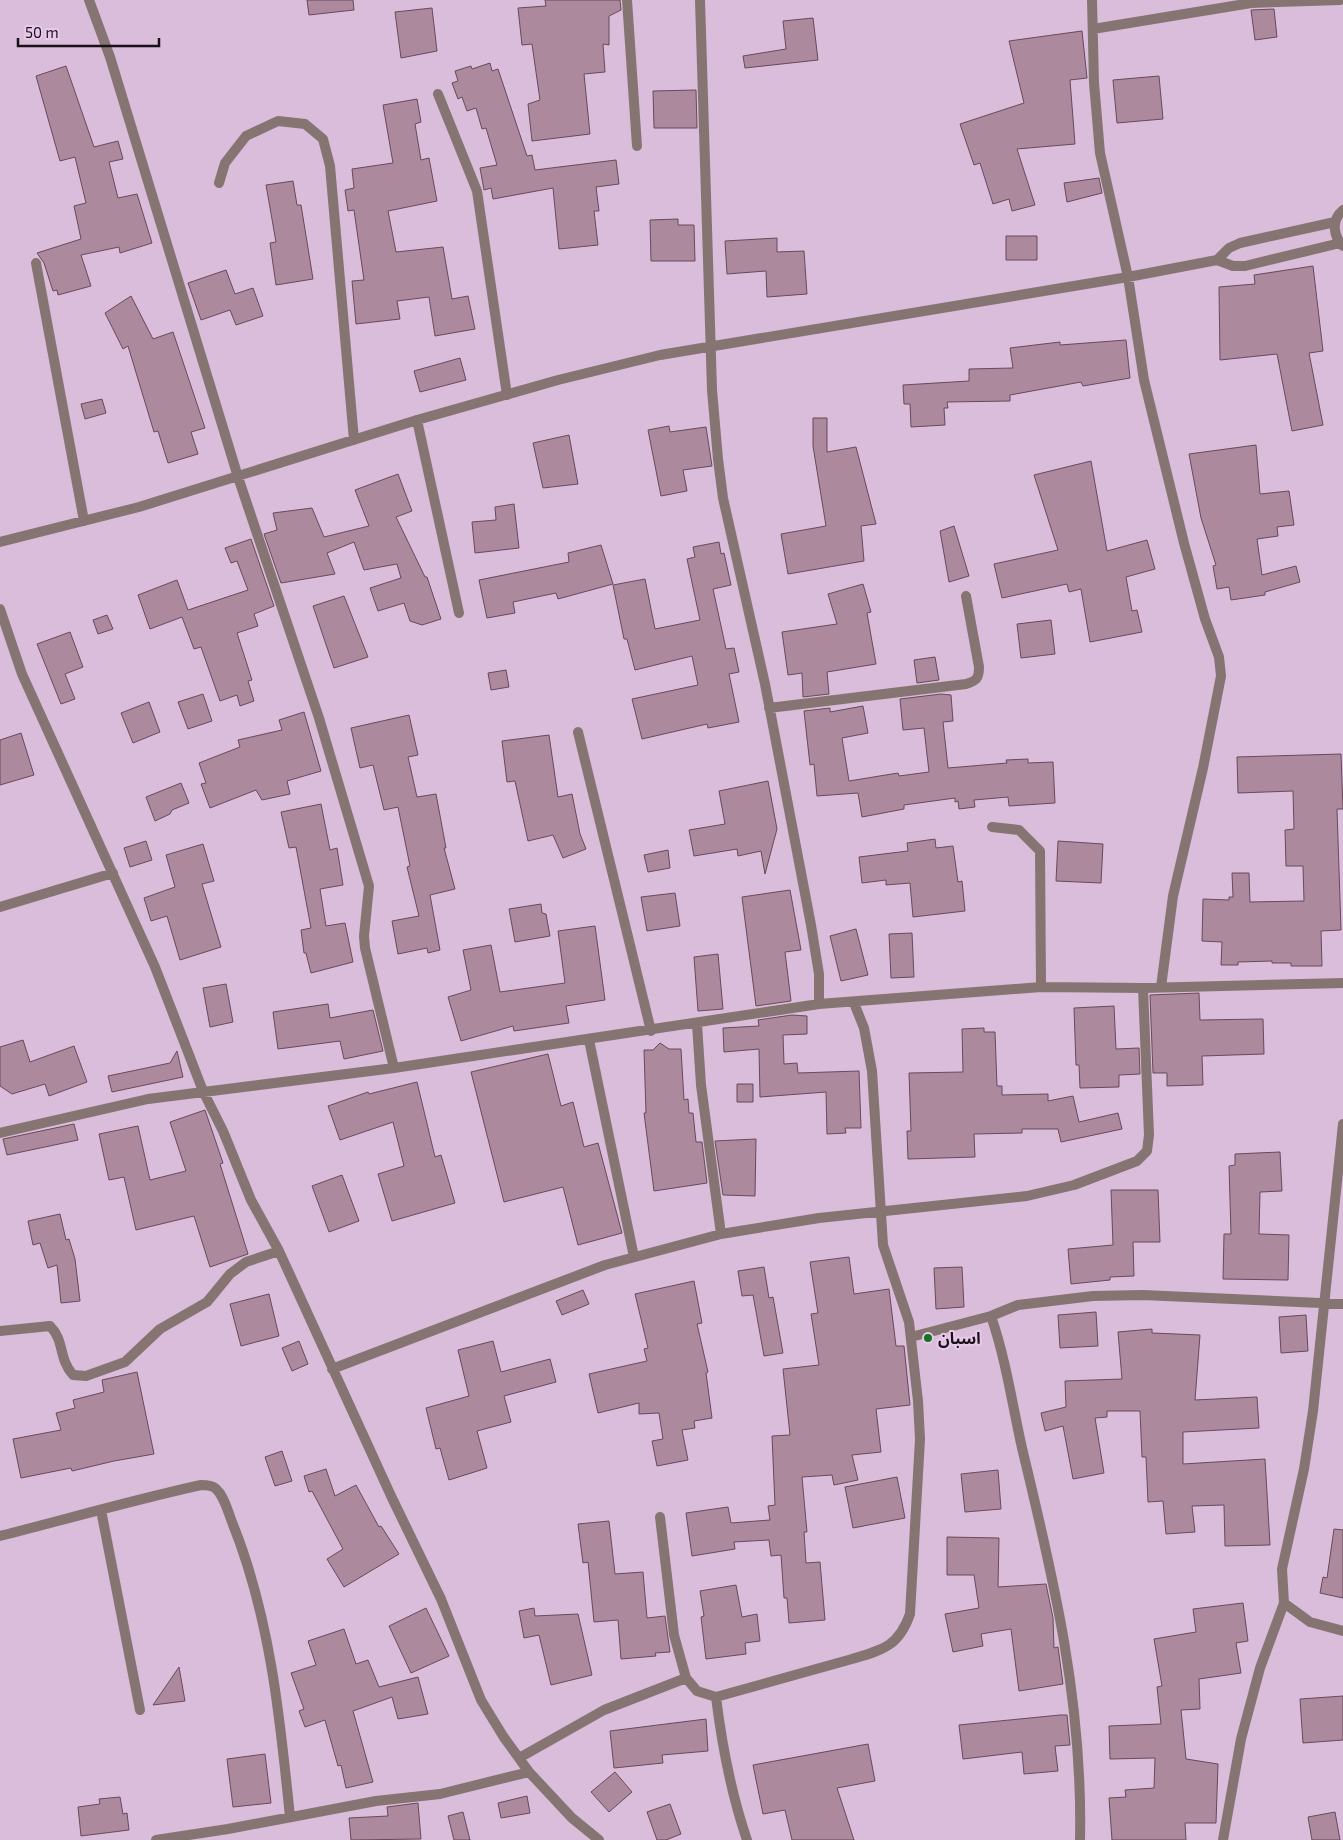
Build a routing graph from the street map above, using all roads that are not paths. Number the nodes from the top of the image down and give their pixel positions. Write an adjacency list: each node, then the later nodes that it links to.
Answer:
1 (89, 0): 20 (street)
2 (627, 0): 8 (street)
3 (700, 0): 16 (street)
4 (1092, 0): 6 (street)
5 (1340, 0): 6 (street)
6 (1093, 29): 15 (street)
7 (438, 94): 17 (street)
8 (637, 146)
9 (218, 183): 19 (street)
10 (1343, 210): 11 (street)
11 (1335, 222): 12 (street); 13 (street)
12 (1341, 244): 13 (street)
13 (1217, 260): 15 (street)
14 (36, 263): 21 (street)
15 (1128, 277): 16 (street); 33 (street)
16 (712, 345): 17 (street); 26 (street)
17 (507, 395): 18 (street)
18 (417, 420): 19 (street); 25 (street)
19 (354, 440): 20 (street)
20 (238, 477): 21 (street); 40 (street)
21 (84, 521): 22 (street)
22 (0, 542)
23 (966, 596): 26 (street)
24 (0, 609): 29 (street)
25 (460, 613)
26 (769, 708): 36 (street)
27 (578, 732): 38 (street)
28 (992, 827): 32 (street)
29 (113, 874): 30 (street); 41 (street)
30 (0, 907)
31 (1343, 983): 33 (street)
32 (1041, 987): 34 (street); 35 (street)
33 (1162, 987): 34 (street)
34 (1143, 988): 44 (street)
35 (854, 1003): 36 (street); 44 (street)
36 (819, 1004): 37 (street)
37 (697, 1024): 38 (street); 45 (street)
38 (651, 1031): 39 (street)
39 (588, 1040): 40 (street); 47 (street)
40 (394, 1068): 41 (street)
41 (203, 1090): 43 (street); 46 (street)
42 (1343, 1124): 48 (street)
43 (0, 1133)
44 (880, 1211): 45 (street); 52 (street)
45 (721, 1234): 47 (street)
46 (279, 1251): 51 (street); 53 (street)
47 (634, 1257): 53 (street)
48 (1324, 1304): 49 (street); 50 (street); 57 (street)
49 (1343, 1304)
50 (990, 1316): 52 (street); 68 (street)
51 (0, 1331)
52 (911, 1338): 60 (street)
53 (332, 1370): 62 (street)
54 (101, 1510): 56 (street); 61 (street); 64 (street)
55 (660, 1517): 59 (street)
56 (0, 1536)
57 (1284, 1603): 58 (street); 69 (street)
58 (1343, 1631)
59 (686, 1678): 60 (street); 62 (street)
60 (716, 1697): 67 (street)
61 (140, 1710)
62 (519, 1758): 63 (street)
63 (529, 1772): 64 (street); 66 (street)
64 (290, 1817): 65 (street)
65 (156, 1840)
66 (599, 1840)
67 (747, 1840)
68 (1080, 1840)
69 (1224, 1840)

